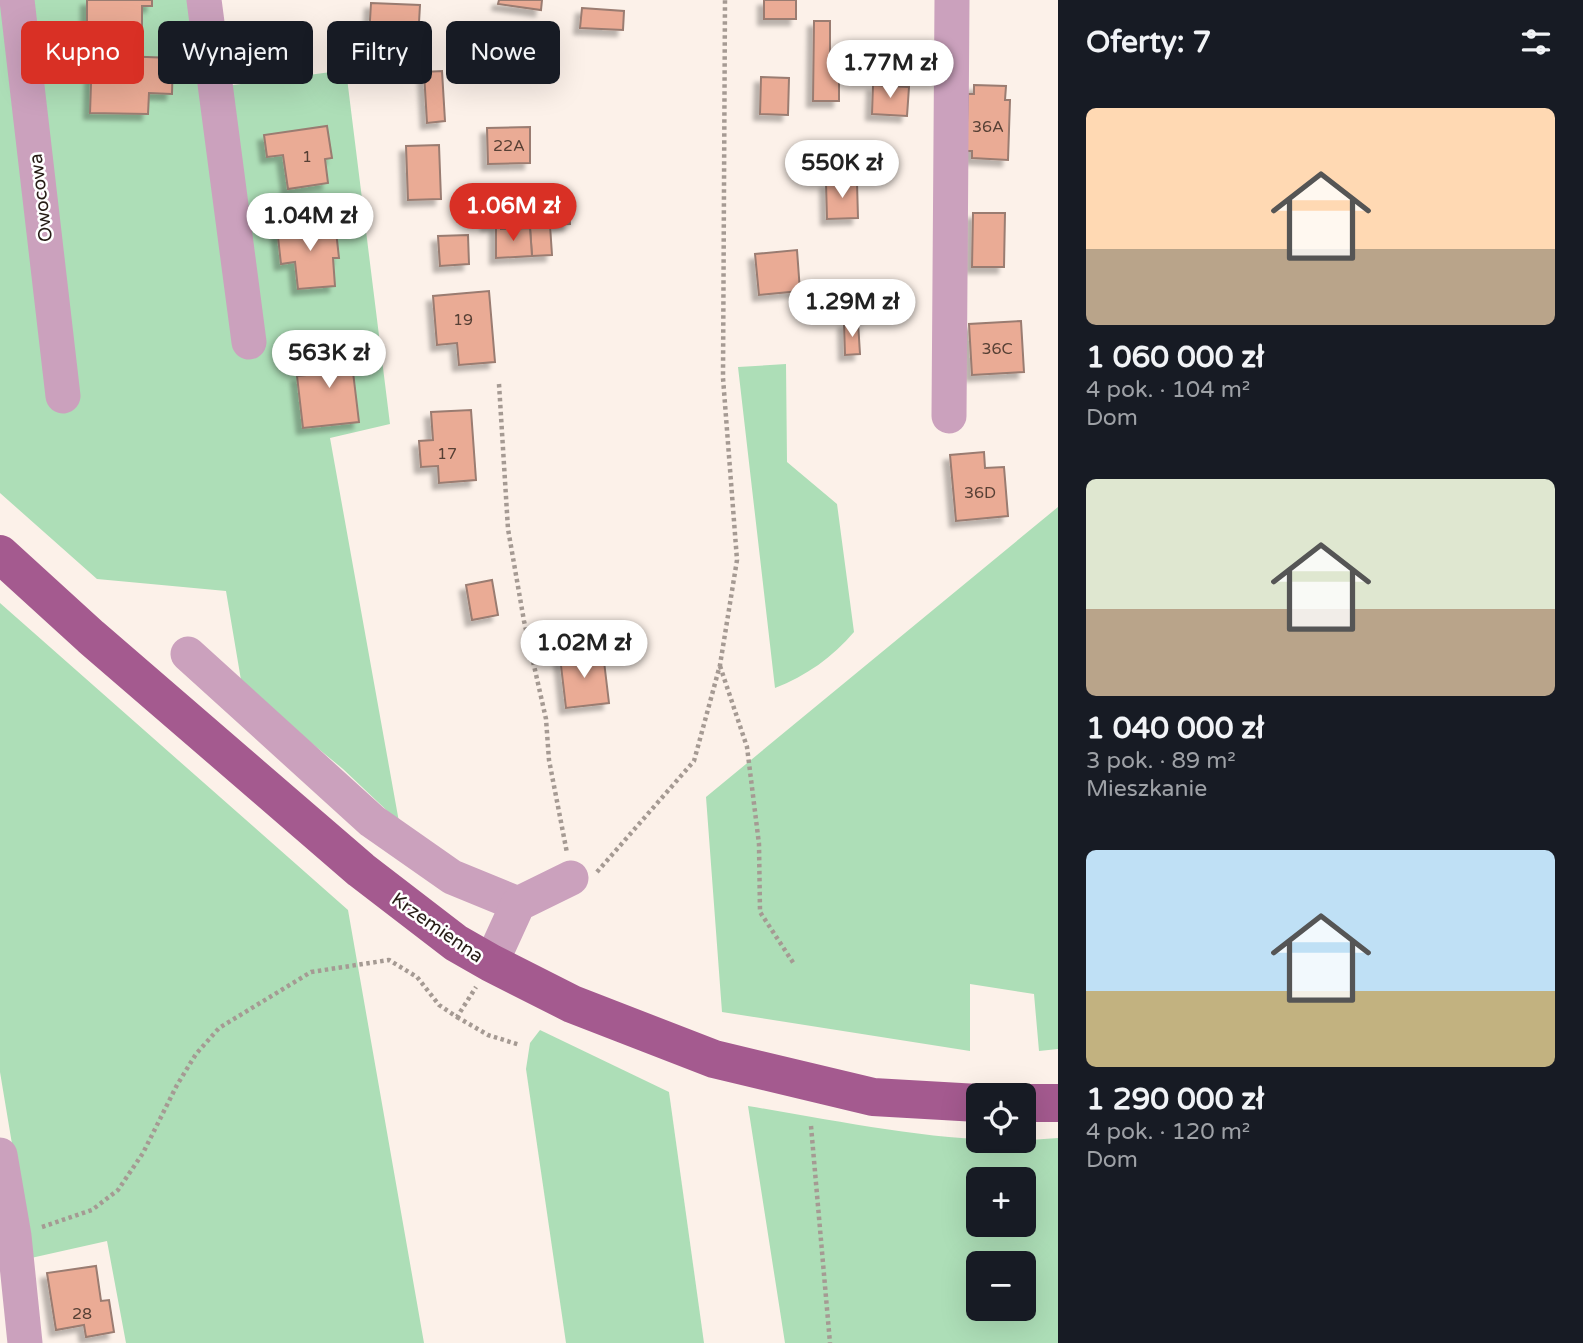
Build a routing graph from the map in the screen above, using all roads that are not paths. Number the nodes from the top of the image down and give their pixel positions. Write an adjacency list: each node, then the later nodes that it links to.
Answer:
1 (17, 0): 5 (street, Owocowa)
2 (204, 0): 4 (street)
3 (952, 0): 6 (street)
4 (249, 342)
5 (63, 396)
6 (949, 416)
7 (0, 554): 11 (main road, Krzemienna)
8 (188, 654): 10 (street)
9 (571, 878): 10 (street)
10 (518, 904): 11 (street)
11 (491, 963): 12 (main road, Krzemienna)
12 (966, 1102)
13 (1036, 1103): 14 (main road)
14 (1058, 1103)
15 (0, 1155): 16 (street)
16 (25, 1343)

